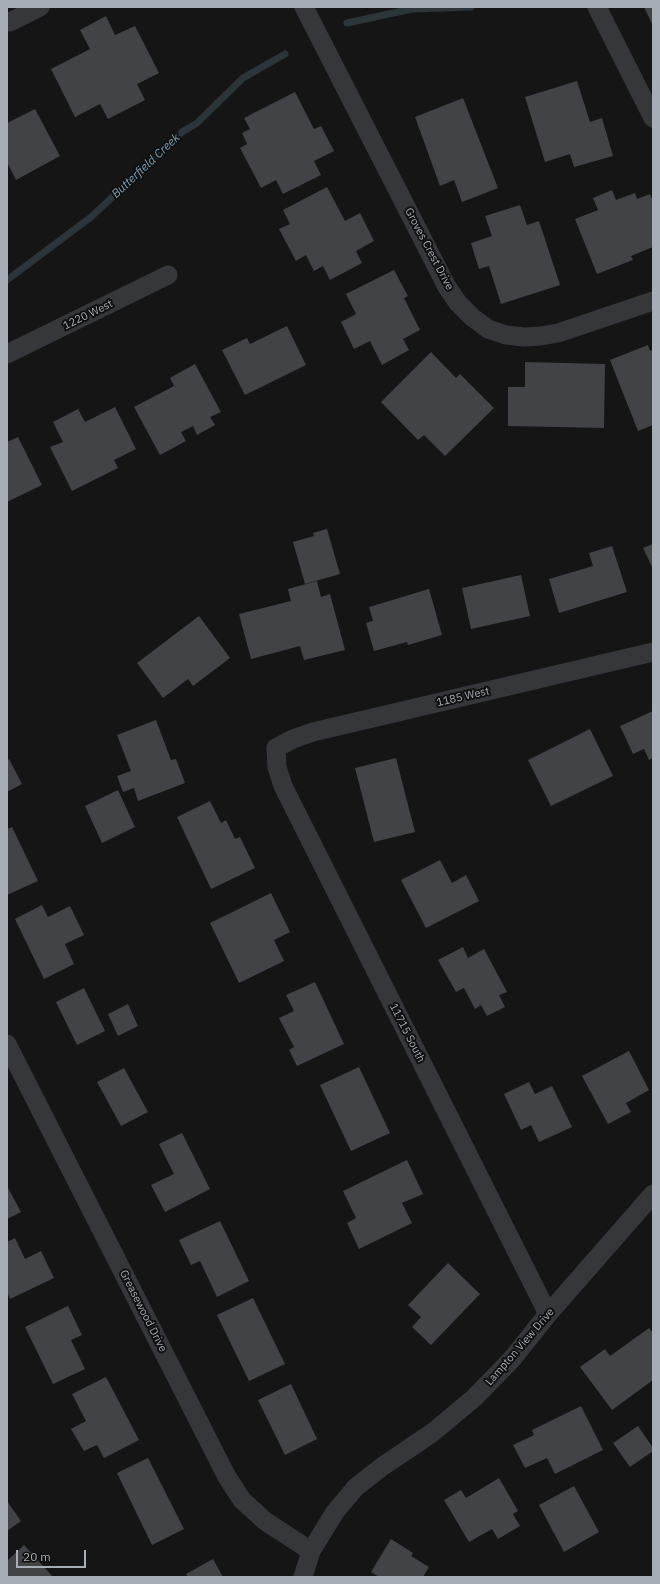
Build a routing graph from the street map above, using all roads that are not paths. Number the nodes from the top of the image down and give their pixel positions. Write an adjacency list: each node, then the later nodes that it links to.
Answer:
1 (40, 7): 4 (street)
2 (304, 7): 7 (street, Groves Crest Drive)
3 (596, 7): 5 (street)
4 (10, 22)
5 (653, 118)
6 (168, 275): 8 (street, 1220 West)
7 (653, 301)
8 (7, 354)
9 (653, 652): 10 (street, 1185 West)
10 (276, 748): 13 (street, 11715 South)
11 (7, 1044): 14 (street, Greasewood Drive)
12 (653, 1194): 13 (street, Lampton View Drive)
13 (548, 1314): 14 (street, Lampton View Drive)
14 (311, 1551): 15 (street, Lampton View Drive)
15 (303, 1577)

